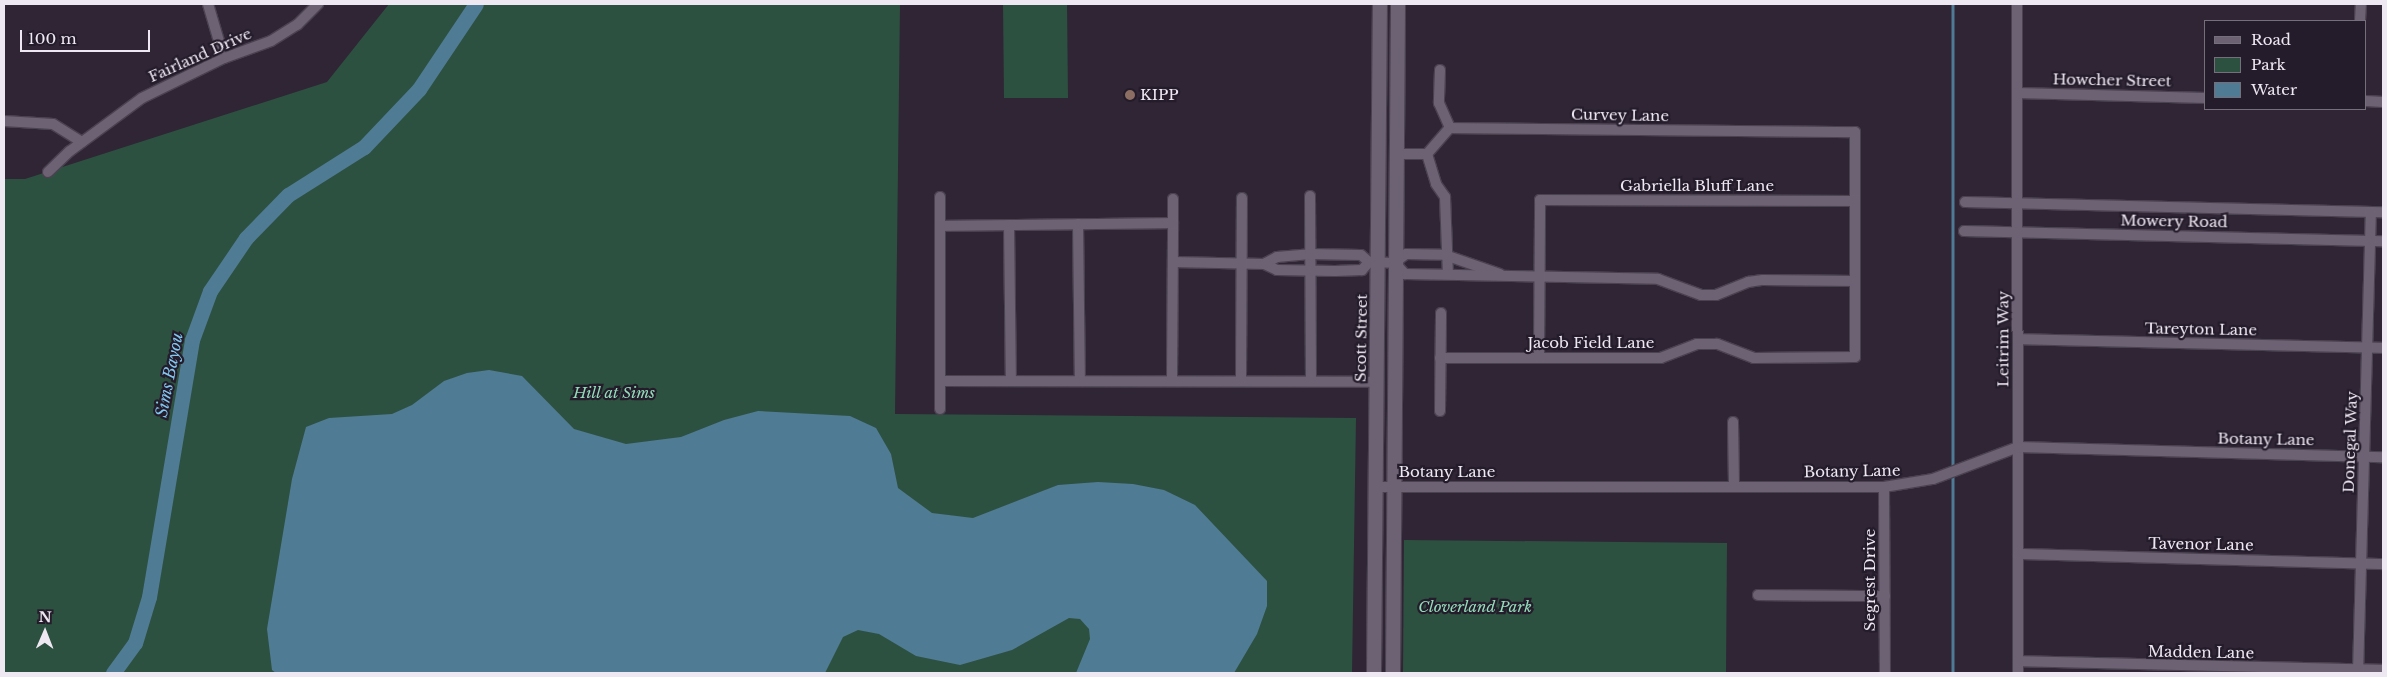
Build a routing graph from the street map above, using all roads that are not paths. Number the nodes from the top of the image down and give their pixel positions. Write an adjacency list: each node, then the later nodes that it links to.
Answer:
1 (208, 4): 8 (street)
2 (318, 4): 8 (street, Fairland Drive)
3 (1380, 4): 9 (main road, Scott Street)
4 (1398, 4): 10 (main road)
5 (2017, 4): 12 (street, Leitrim Way)
6 (2361, 4): 7 (street)
7 (2360, 20)
8 (224, 58): 18 (street, Fairland Drive)
9 (1380, 68): 10 (main road); 43 (main road, Scott Street)
10 (1397, 68): 19 (main road)
11 (1440, 70): 17 (street)
12 (2018, 93): 13 (street, Howcher Street); 28 (street, Leitrim Way)
13 (2204, 98)
14 (2367, 101): 15 (street)
15 (2383, 102)
16 (4, 121): 18 (street)
17 (1450, 128): 20 (street); 26 (street, Curvey Lane)
18 (82, 142): 21 (street, Fairland Drive)
19 (1396, 154): 20 (street); 44 (main road)
20 (1427, 154): 41 (street)
21 (48, 172)
22 (1310, 196): 39 (street)
23 (940, 197): 34 (street)
24 (1242, 198): 45 (street)
25 (1173, 199): 31 (street)
26 (1855, 201): 51 (street, Gabriella Bluff Lane); 52 (street)
27 (1965, 202): 28 (street, Mowery Road)
28 (2018, 203): 29 (street, Mowery Road); 36 (street, Leitrim Way)
29 (2371, 212): 30 (street, Mowery Road); 37 (street, Donegal Way)
30 (2383, 212)
31 (1173, 223): 32 (street); 42 (street)
32 (1078, 224): 33 (street); 64 (street)
33 (1009, 225): 34 (street); 59 (street)
34 (940, 226): 63 (street)
35 (1964, 231): 36 (street, Mowery Road)
36 (2018, 232): 37 (street, Mowery Road); 54 (street, Leitrim Way)
37 (2371, 240): 38 (street, Mowery Road); 55 (street, Donegal Way)
38 (2383, 241)
39 (1310, 254): 40 (street); 46 (street); 47 (street)
40 (1335, 255): 43 (street); 48 (street)
41 (1446, 255): 44 (street); 49 (street); 50 (street)
42 (1173, 262): 45 (street); 60 (street)
43 (1374, 262): 44 (street); 48 (street); 65 (main road, Scott Street)
44 (1394, 262): 49 (street); 73 (main road)
45 (1242, 264): 46 (street); 61 (street)
46 (1264, 264): 47 (street)
47 (1310, 271): 48 (street); 62 (street)
48 (1335, 271)
49 (1448, 274): 50 (street)
50 (1506, 277): 51 (street)
51 (1539, 279): 52 (street); 58 (street)
52 (1855, 281): 58 (street, Jacob Field Lane)
53 (1441, 313): 57 (street)
54 (2018, 340): 55 (street, Tareyton Lane); 69 (street, Leitrim Way)
55 (2367, 348): 56 (street, Tareyton Lane); 70 (street, Donegal Way)
56 (2383, 348)
57 (1440, 358): 58 (street, Jacob Field Lane); 67 (street)
58 (1539, 358)
59 (1011, 380): 63 (street); 64 (street)
60 (1172, 380): 61 (street); 64 (street)
61 (1241, 380): 62 (street)
62 (1311, 380): 65 (street)
63 (940, 381): 66 (street)
64 (1080, 381)
65 (1376, 382): 72 (main road, Scott Street)
66 (940, 409)
67 (1440, 411)
68 (1733, 422): 74 (street)
69 (2018, 447): 70 (street, Botany Lane); 75 (street, Botany Lane); 76 (street, Leitrim Way)
70 (2364, 456): 71 (street, Botany Lane); 77 (street, Donegal Way)
71 (2383, 456)
72 (1375, 487): 73 (street, Botany Lane); 81 (main road, Scott Street)
73 (1393, 487): 74 (street, Botany Lane); 82 (main road)
74 (1734, 487): 75 (street, Botany Lane)
75 (1884, 487): 80 (street, Segrest Drive)
76 (2018, 554): 77 (street, Tavenor Lane); 83 (street, Leitrim Way)
77 (2361, 563): 78 (street, Tavenor Lane); 85 (street, Donegal Way)
78 (2383, 564)
79 (1758, 595): 80 (street)
80 (1884, 596): 88 (street, Segrest Drive)
81 (1374, 646): 82 (main road); 86 (main road, Scott Street)
82 (1393, 646): 87 (main road)
83 (2018, 661): 85 (street, Madden Lane); 89 (street, Leitrim Way)
84 (2383, 670): 85 (street, Madden Lane)
85 (2358, 671)
86 (1374, 673)
87 (1393, 673)
88 (1885, 673)
89 (2018, 673)

